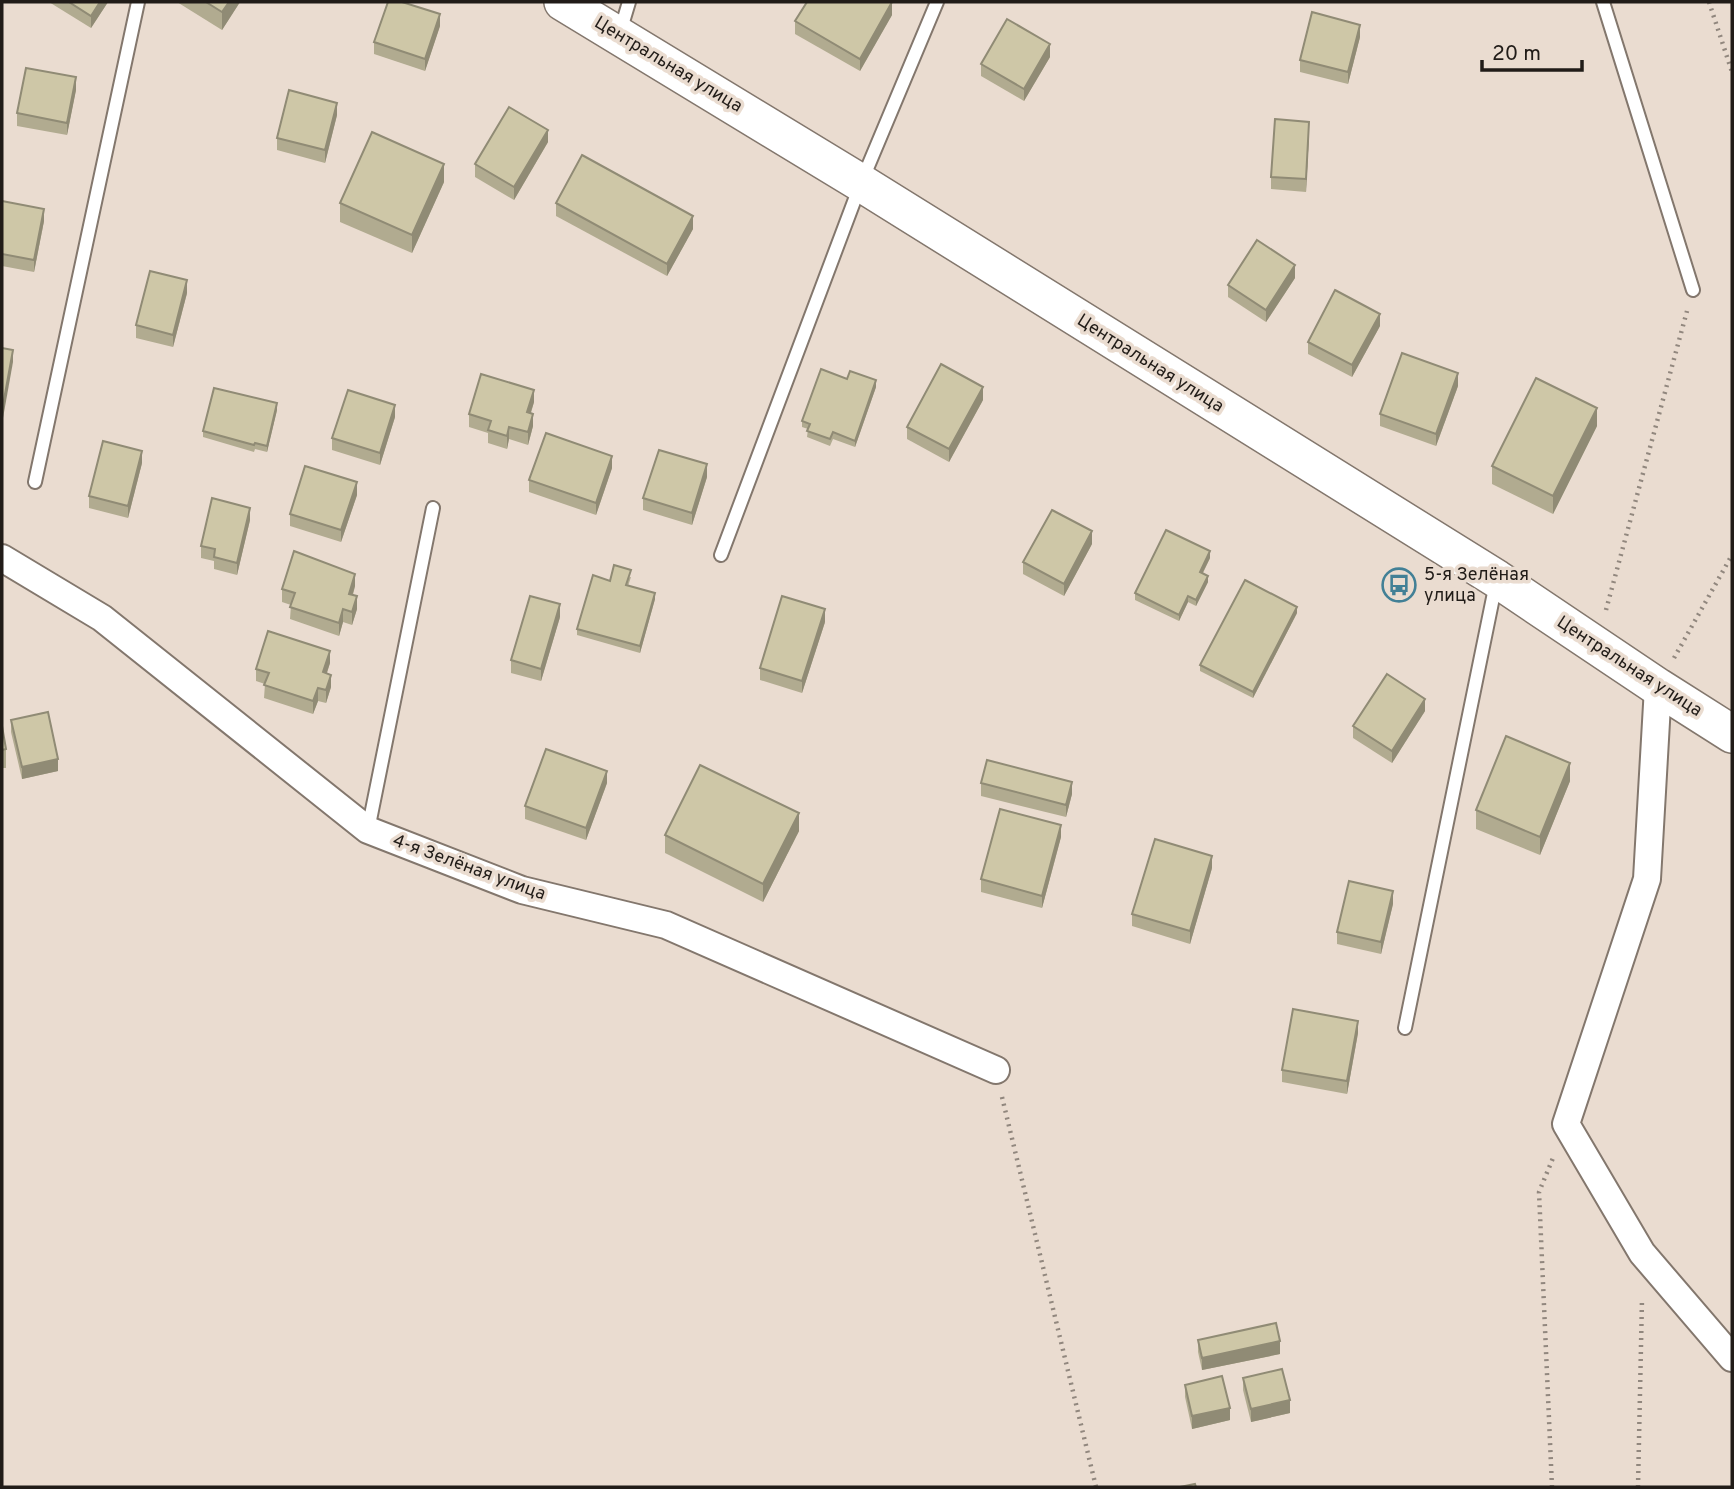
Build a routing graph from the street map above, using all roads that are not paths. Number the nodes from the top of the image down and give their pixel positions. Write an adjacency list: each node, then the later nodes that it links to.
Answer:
1 (138, 2): 8 (lane)
2 (563, 2): 5 (street, Центральная улица)
3 (937, 2): 6 (lane)
4 (1603, 2): 7 (lane)
5 (624, 18): 6 (street, Центральная улица)
6 (861, 183): 10 (lane); 12 (street, Центральная улица)
7 (1693, 290)
8 (34, 482)
9 (433, 508): 15 (lane)
10 (721, 555)
11 (2, 558): 15 (street, 4-я Зелёная улица)
12 (1497, 579): 13 (street, Центральная улица); 16 (lane)
13 (1658, 687): 14 (street, Центральная улица); 18 (street)
14 (1732, 734)
15 (368, 830): 17 (street, 4-я Зелёная улица)
16 (1405, 1028)
17 (996, 1070)
18 (1732, 1358)

